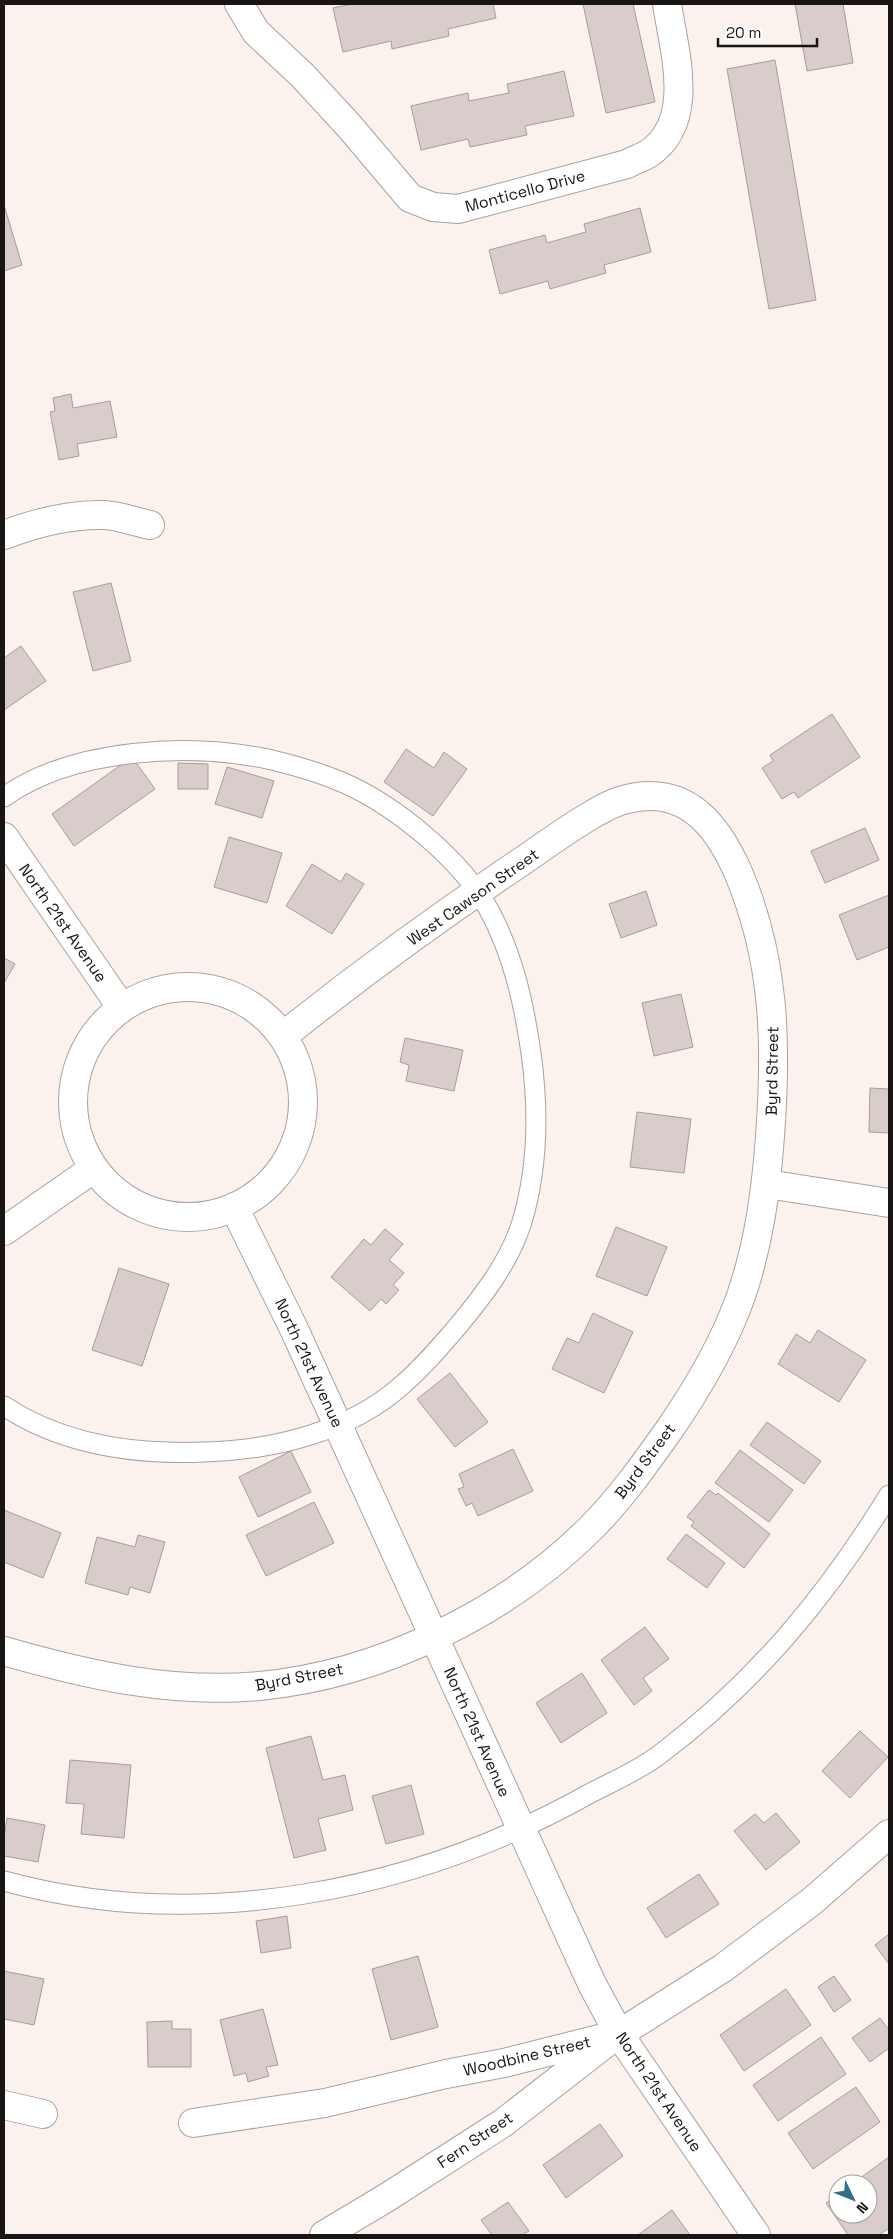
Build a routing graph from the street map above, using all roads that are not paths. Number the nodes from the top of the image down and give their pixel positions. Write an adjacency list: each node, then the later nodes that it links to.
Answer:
1 (239, 4): 2 (street, Monticello Drive)
2 (667, 4)
3 (150, 525): 4 (street)
4 (4, 534)
5 (4, 797): 8 (lane)
6 (678, 800): 8 (street, West Cawson Street); 12 (street, Byrd Street)
7 (4, 837): 9 (street, North 21st Avenue)
8 (478, 891): 10 (street, West Cawson Street); 17 (lane)
9 (122, 1008): 10 (street); 11 (street)
10 (283, 1036): 14 (street)
11 (94, 1169): 14 (street); 15 (street)
12 (767, 1184): 13 (street); 19 (street, Byrd Street)
13 (889, 1203)
14 (234, 1207): 17 (street, North 21st Avenue)
15 (4, 1231)
16 (4, 1406): 17 (lane)
17 (338, 1425): 19 (street, North 21st Avenue)
18 (889, 1495): 21 (lane)
19 (434, 1636): 20 (street, Byrd Street); 21 (street, North 21st Avenue)
20 (4, 1651)
21 (521, 1829): 23 (lane); 24 (street, North 21st Avenue)
22 (889, 1834): 24 (street, Woodbine Street)
23 (4, 1881)
24 (619, 2034): 27 (street, Woodbine Street); 28 (street, Fern Street); 29 (street, North 21st Avenue)
25 (4, 2105): 26 (street)
26 (43, 2114)
27 (193, 2124)
28 (324, 2235)
29 (756, 2235)

